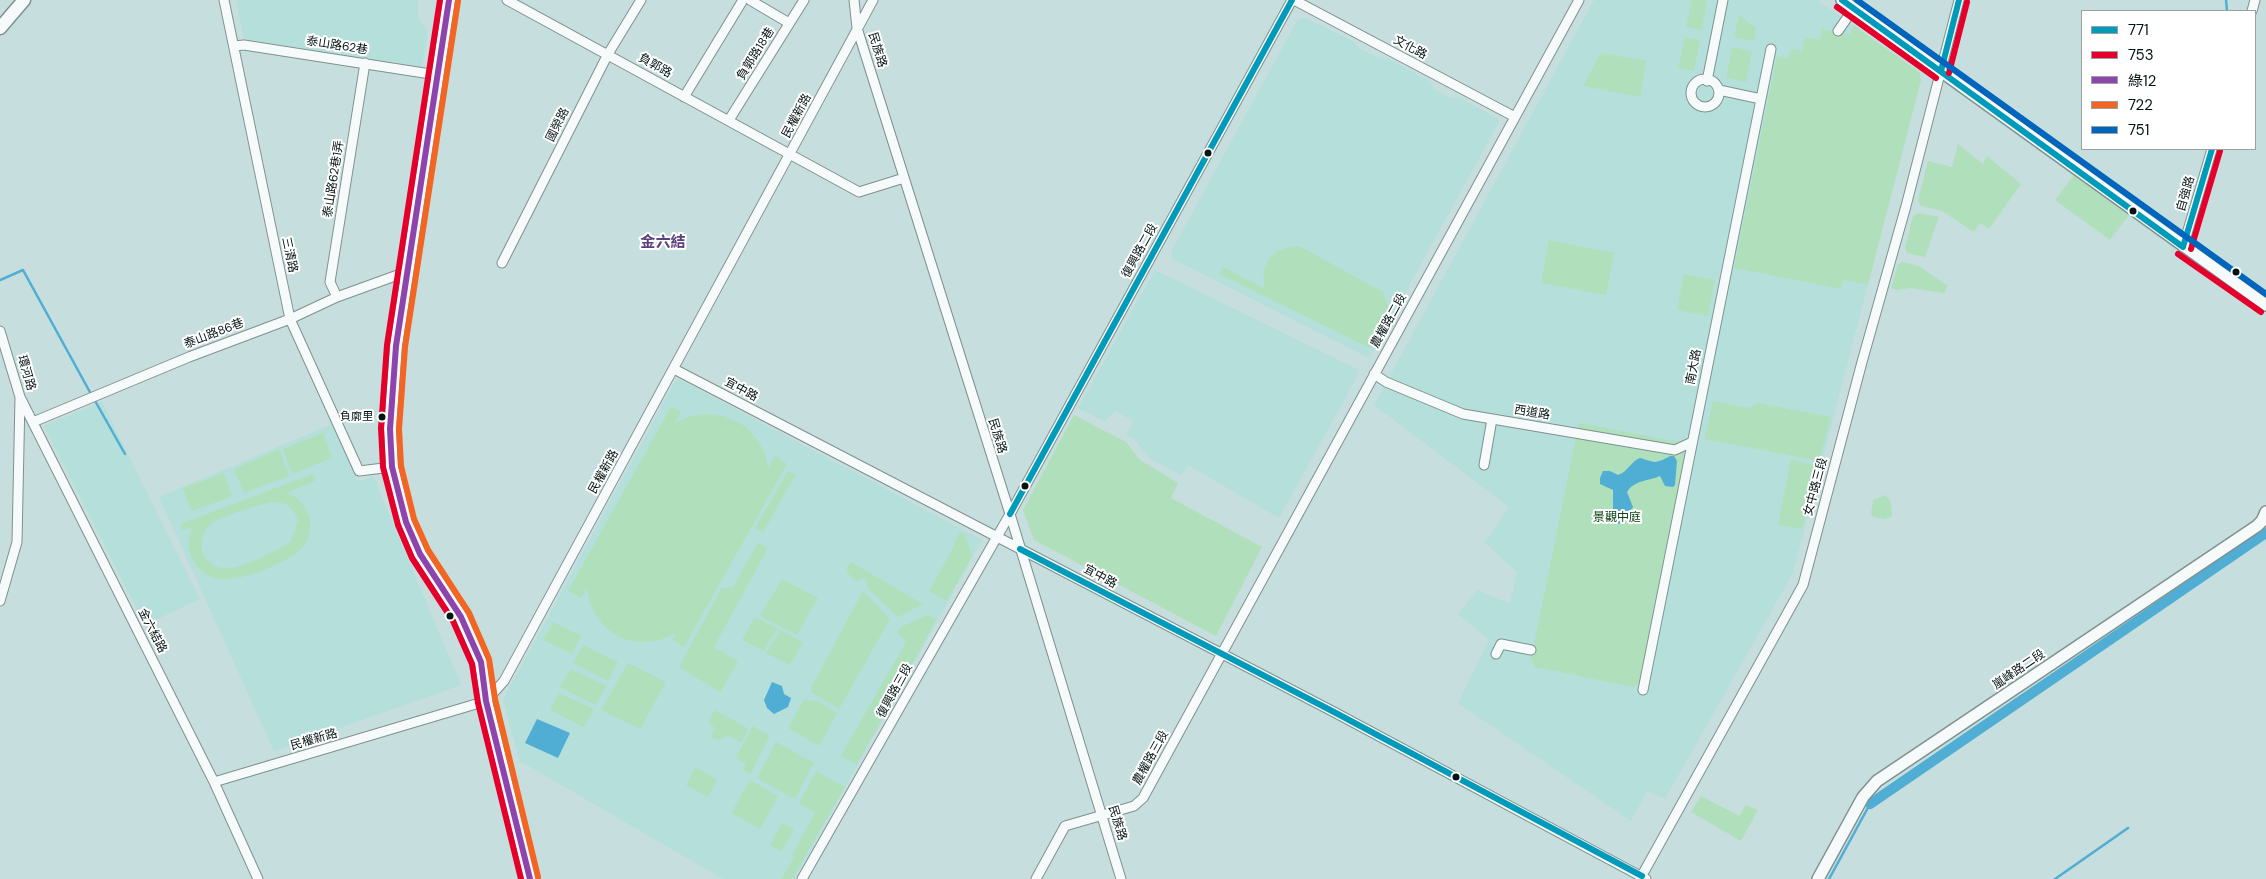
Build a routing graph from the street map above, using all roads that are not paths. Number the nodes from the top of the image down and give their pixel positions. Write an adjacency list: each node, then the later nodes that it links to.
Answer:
1 (24, 0): 18 (main road)
2 (224, 0): 21 (street, 三清路)
3 (449, 0): 26 (main road)
4 (507, 0): 23 (street, 負郭路)
5 (641, 0): 23 (street, 國榮路)
6 (743, 0): 29 (street)
7 (750, 0): 17 (street)
8 (804, 0): 17 (street, 負郭路18巷)
9 (854, 0): 19 (street, 民族路)
10 (873, 0): 19 (street, 民權新路)
11 (1293, 0): 31 (street, 文化路); 52 (street, 復興路二段)
12 (1579, 0): 31 (street, 農權路二段)
13 (1723, 0): 27 (street)
14 (1842, 0): 16 (street)
15 (1959, 0): 25 (street, 女中路三段)
16 (1854, 8): 20 (street); 25 (street)
17 (789, 23): 32 (street, 負郭路18巷)
18 (0, 28)
19 (857, 28): 34 (street, 民權新路); 35 (street, 民族路)
20 (1838, 31)
21 (234, 46): 24 (street, 泰山路62巷); 41 (street, 三清路)
22 (1771, 49): 30 (street, 南大路)
23 (608, 54): 29 (street, 負郭路); 37 (street, 國榮路)
24 (365, 63): 26 (street, 泰山路62巷); 39 (street, 泰山路62巷1弄)
25 (1941, 70): 36 (street); 63 (street, 女中路三段)
26 (437, 74): 38 (main road)
27 (1707, 81): 28 (street); 28 (street)
28 (1719, 90): 30 (street)
29 (684, 97): 32 (street, 負郭路)
30 (1761, 99): 48 (street, 南大路)
31 (1515, 117): 44 (street, 農權路二段)
32 (729, 120): 34 (street, 負郭路)
33 (2212, 150): 36 (street, 自強路)
34 (790, 155): 35 (street, 負郭路); 43 (street, 民權新路)
35 (904, 178): 52 (street, 民族路)
36 (2184, 247): 40 (street)
37 (502, 263)
38 (406, 272): 39 (street, 泰山路86巷); 50 (main road)
39 (337, 297): 41 (street, 泰山路86巷)
40 (2266, 305)
41 (290, 319): 47 (street, 泰山路86巷); 50 (street, 三清路)
42 (0, 331): 45 (street, 環河路)
43 (674, 369): 53 (street, 宜中路); 60 (street, 民權新路)
44 (1374, 374): 46 (street, 西道路); 58 (street, 農權路二段)
45 (20, 397): 47 (street, 金六結路); 55 (street, 環河路)
46 (1492, 419): 48 (street, 西道路); 49 (street)
47 (33, 422): 61 (street, 金六結路)
48 (1692, 442): 59 (street, 南大路)
49 (1484, 466)
50 (392, 467): 60 (main road)
51 (2266, 512): 69 (street, 嵐峰路二段)
52 (1010, 514): 53 (street, 復興路三段); 54 (street, 民族路)
53 (996, 538): 54 (street, 宜中路); 66 (street, 復興路三段)
54 (1020, 549): 58 (street, 宜中路); 62 (street, 民族路)
55 (0, 601)
56 (1531, 650): 57 (street)
57 (1496, 654)
58 (1222, 655): 62 (street, 農權路三段); 63 (street, 宜中路)
59 (1643, 690)
60 (486, 702): 61 (street, 民權新路); 65 (main road)
61 (214, 782): 64 (street, 金六結路)
62 (1101, 815): 67 (street, 農權路三段); 68 (street, 民族路)
63 (1643, 878)
64 (258, 879)
65 (530, 879)
66 (802, 879)
67 (1036, 879)
68 (1121, 879)
69 (1818, 879)

